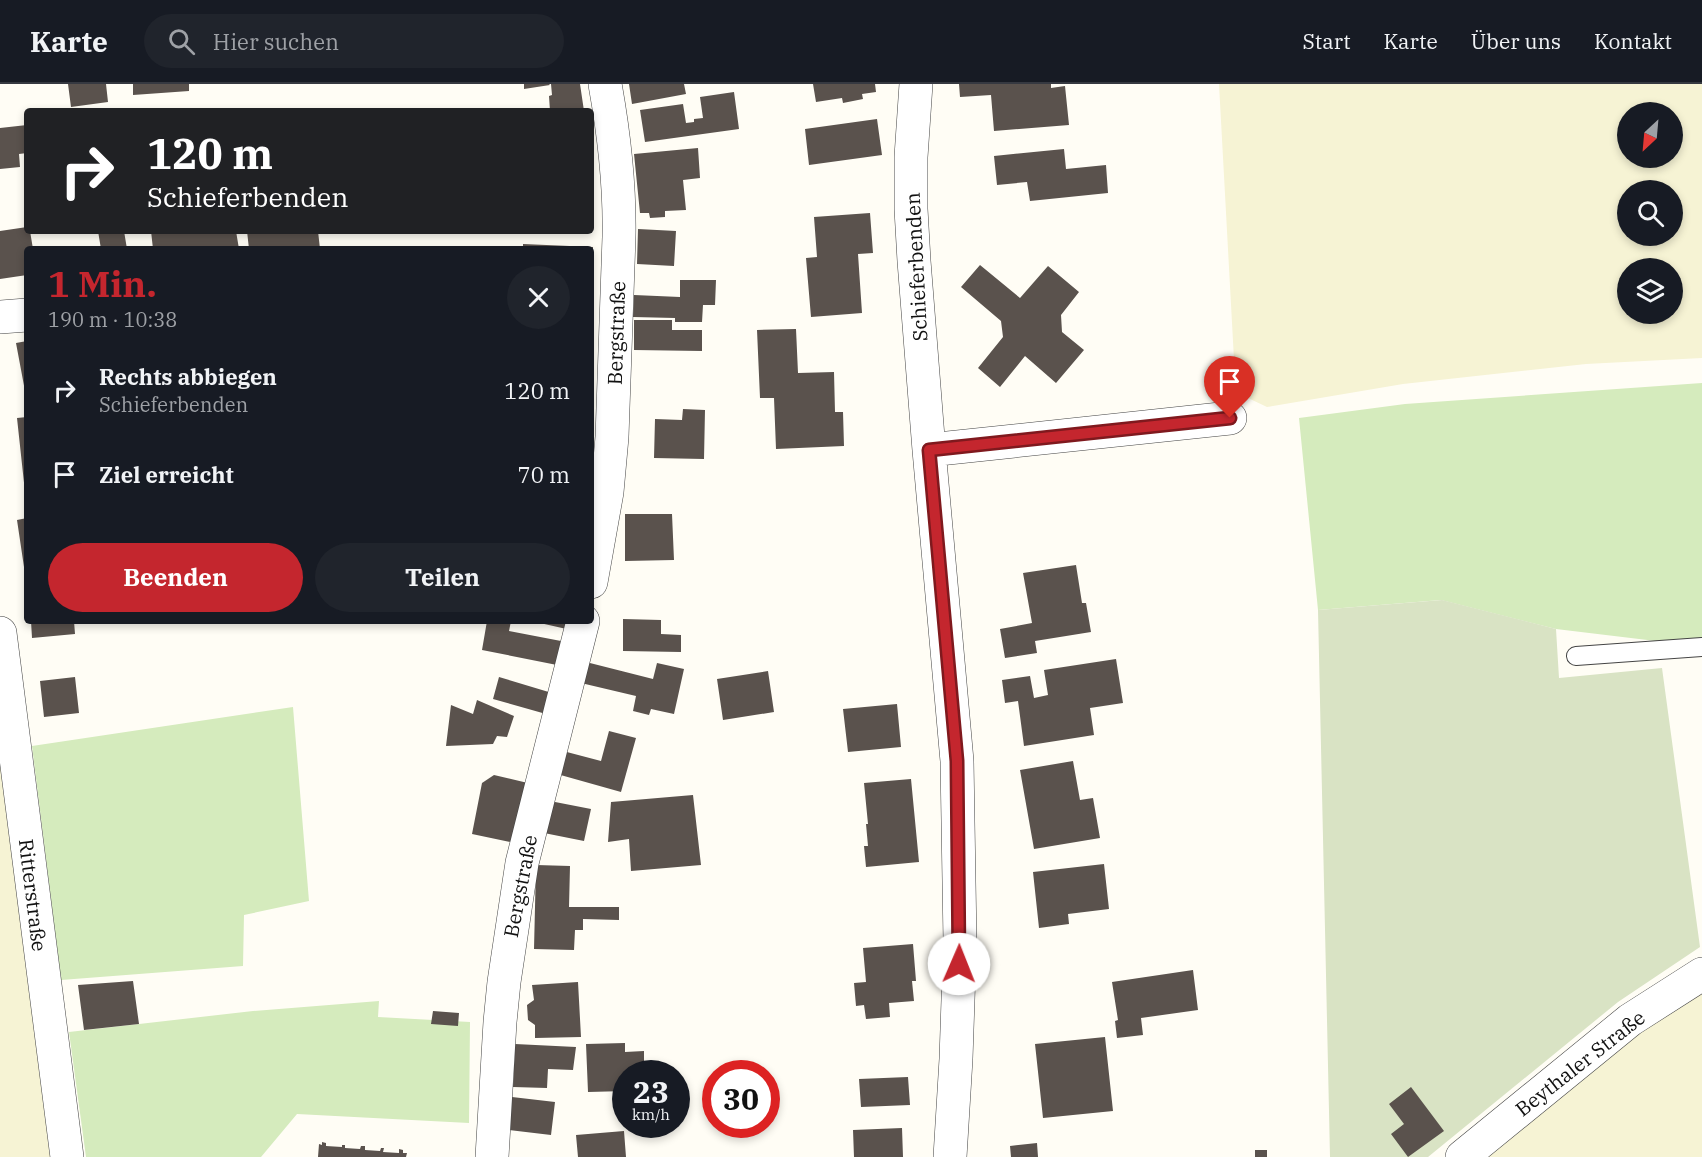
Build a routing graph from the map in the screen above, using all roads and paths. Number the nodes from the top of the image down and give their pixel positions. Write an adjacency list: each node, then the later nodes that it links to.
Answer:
1 (605, 84): 5 (street, Bergstraße)
2 (916, 84): 7 (street, Schieferbenden)
3 (24, 315): 4 (street)
4 (0, 318)
5 (604, 320): 8 (street, Bergstraße)
6 (1230, 418): 7 (street)
7 (929, 450): 16 (street, Schieferbenden)
8 (594, 564)
9 (582, 624): 15 (street, Bergstraße)
10 (0, 633): 14 (street, Ritterstraße)
11 (1702, 647): 12 (lane)
12 (1576, 656)
13 (1702, 974): 17 (street, Beythaler Straße)
14 (67, 1157)
15 (492, 1157)
16 (950, 1157)
17 (1462, 1157)

